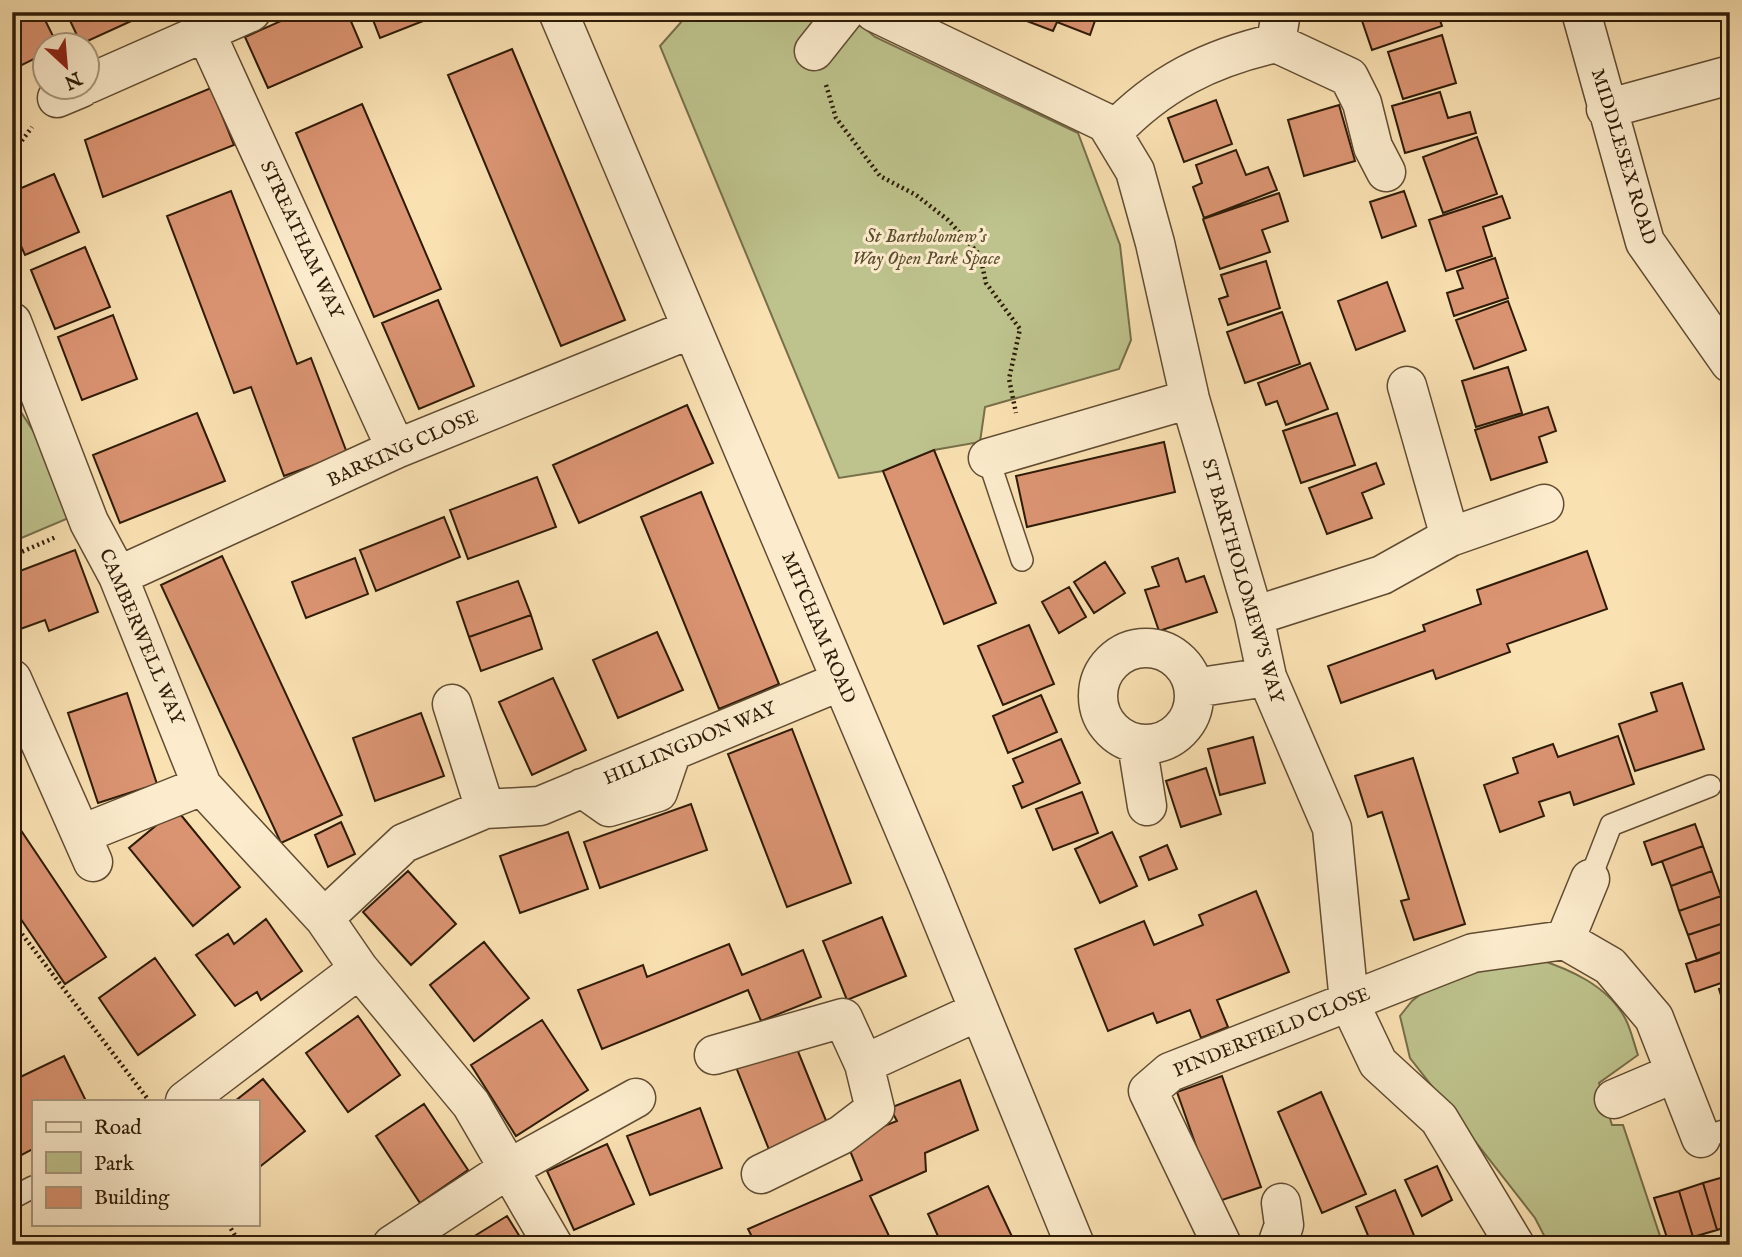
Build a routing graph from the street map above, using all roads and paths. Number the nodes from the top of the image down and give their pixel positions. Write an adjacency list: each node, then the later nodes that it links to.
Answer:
1 (558, 12): 15 (street, MITCHAM ROAD)
2 (845, 12): 7 (street)
3 (874, 12): 12 (street, ST BARTHOLOMEW'S WAY)
4 (1581, 12): 10 (street, MIDDLESEX ROAD)
5 (229, 19): 9 (street); 20 (street, STREATHAM WAY)
6 (1278, 28): 12 (street); 13 (street)
7 (814, 51)
8 (1730, 75): 10 (street)
9 (102, 78)
10 (1605, 109): 16 (street, MIDDLESEX ROAD)
11 (836, 118): 19 (path)
12 (1112, 133): 18 (street, ST BARTHOLOMEW'S WAY)
13 (1386, 172)
14 (12, 322): 23 (street, CAMBERWELL WAY)
15 (691, 329): 20 (street, BARKING CLOSE); 31 (street, MITCHAM ROAD)
16 (1730, 363)
17 (1407, 386): 24 (street)
18 (1190, 399): 19 (street); 28 (street, ST BARTHOLOMEW'S WAY)
19 (1026, 447): 21 (street)
20 (396, 449): 27 (street, BARKING CLOSE)
21 (988, 458): 26 (lane)
22 (1544, 504): 24 (street)
23 (89, 522): 25 (path); 27 (street, CAMBERWELL WAY)
24 (1450, 537): 28 (street)
25 (12, 556)
26 (1022, 560)
27 (118, 576): 35 (street, CAMBERWELL WAY)
28 (1254, 616): 29 (street, ST BARTHOLOMEW'S WAY)
29 (1268, 677): 32 (street); 44 (street, ST BARTHOLOMEW'S WAY)
30 (12, 679): 35 (street)
31 (841, 681): 38 (street, HILLINGDON WAY); 45 (street, MITCHAM ROAD)
32 (1194, 688): 34 (street); 34 (street)
33 (452, 704): 38 (street)
34 (1136, 744): 37 (street)
35 (202, 786): 40 (street, CAMBERWELL WAY)
36 (1710, 786): 39 (lane)
37 (1147, 806)
38 (485, 808): 40 (street)
39 (1590, 879): 42 (street)
40 (324, 918): 43 (street, CAMBERWELL WAY)
41 (12, 921): 50 (path)
42 (1565, 940): 44 (street, PINDERFIELD CLOSE); 48 (street)
43 (359, 969): 51 (street); 54 (street, CAMBERWELL WAY)
44 (1349, 1002): 64 (street, PINDERFIELD CLOSE); 66 (street, ST BARTHOLOMEW'S WAY)
45 (977, 1012): 47 (street); 63 (street, MITCHAM ROAD)
46 (713, 1055): 47 (street)
47 (864, 1064): 55 (street)
48 (1675, 1073): 49 (street); 53 (street)
49 (1614, 1099)
50 (148, 1100)
51 (186, 1100)
52 (627, 1114): 54 (street)
53 (1715, 1134)
54 (508, 1168): 61 (street); 62 (street, CAMBERWELL WAY)
55 (761, 1174)
56 (32, 1188): 57 (lane)
57 (12, 1198)
58 (1281, 1203): 65 (street)
59 (229, 1226): 60 (path)
60 (241, 1245)
61 (391, 1245)
62 (552, 1245)
63 (1075, 1245)
64 (1222, 1245)
65 (1277, 1245)
66 (1515, 1245)

